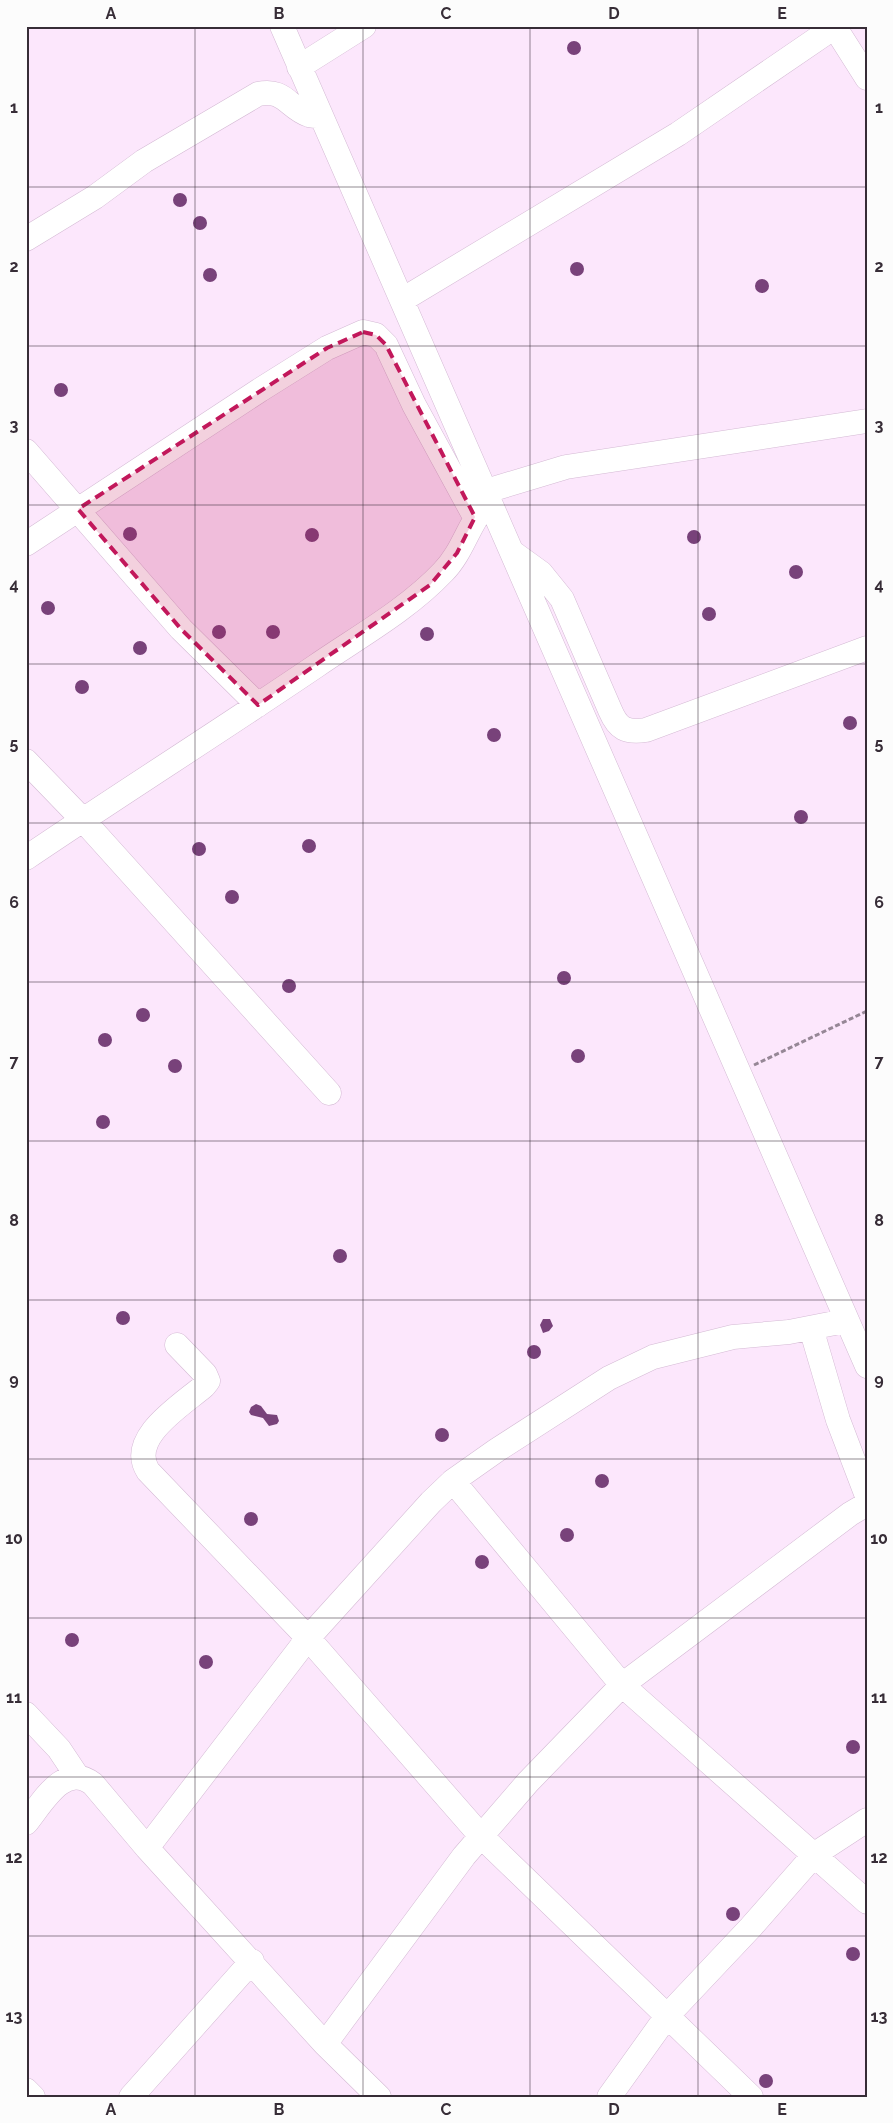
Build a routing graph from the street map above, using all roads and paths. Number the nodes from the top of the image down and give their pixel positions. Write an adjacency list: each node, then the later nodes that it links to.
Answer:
1 (282, 26): 4 (street)
2 (364, 26): 4 (street)
3 (835, 27): 5 (street); 8 (street)
4 (299, 66): 6 (street)
5 (867, 78)
6 (321, 116): 7 (street); 8 (street)
7 (26, 239)
8 (402, 300): 11 (street)
9 (867, 421): 11 (street)
10 (26, 451): 12 (street)
11 (482, 503): 12 (street); 14 (street); 16 (street)
12 (78, 509): 13 (street); 16 (street)
13 (26, 544)
14 (511, 551): 15 (street); 21 (street)
15 (867, 648)
16 (258, 705): 18 (street)
17 (26, 761): 18 (street)
18 (83, 820): 19 (street); 22 (street)
19 (26, 858)
20 (867, 1010): 21 (path)
21 (738, 1073): 23 (street)
22 (329, 1093)
23 (846, 1321): 24 (street); 26 (street)
24 (811, 1328): 27 (street); 28 (street)
25 (177, 1345): 30 (street)
26 (867, 1366)
27 (453, 1481): 30 (street); 31 (street)
28 (867, 1496)
29 (867, 1504): 31 (street)
30 (308, 1638): 36 (street); 37 (street)
31 (622, 1685): 36 (street); 38 (street)
32 (26, 1714): 33 (street)
33 (77, 1776): 35 (street); 37 (street)
34 (867, 1820): 38 (street)
35 (26, 1823)
36 (481, 1836): 41 (street); 42 (street)
37 (147, 1848): 40 (street)
38 (815, 1854): 39 (street); 41 (street)
39 (867, 1902)
40 (252, 1961): 42 (street); 45 (street)
41 (667, 2016): 47 (street); 48 (street)
42 (325, 2044): 46 (street)
43 (26, 2090): 44 (street)
44 (33, 2097)
45 (132, 2097)
46 (379, 2097)
47 (608, 2097)
48 (751, 2097)

